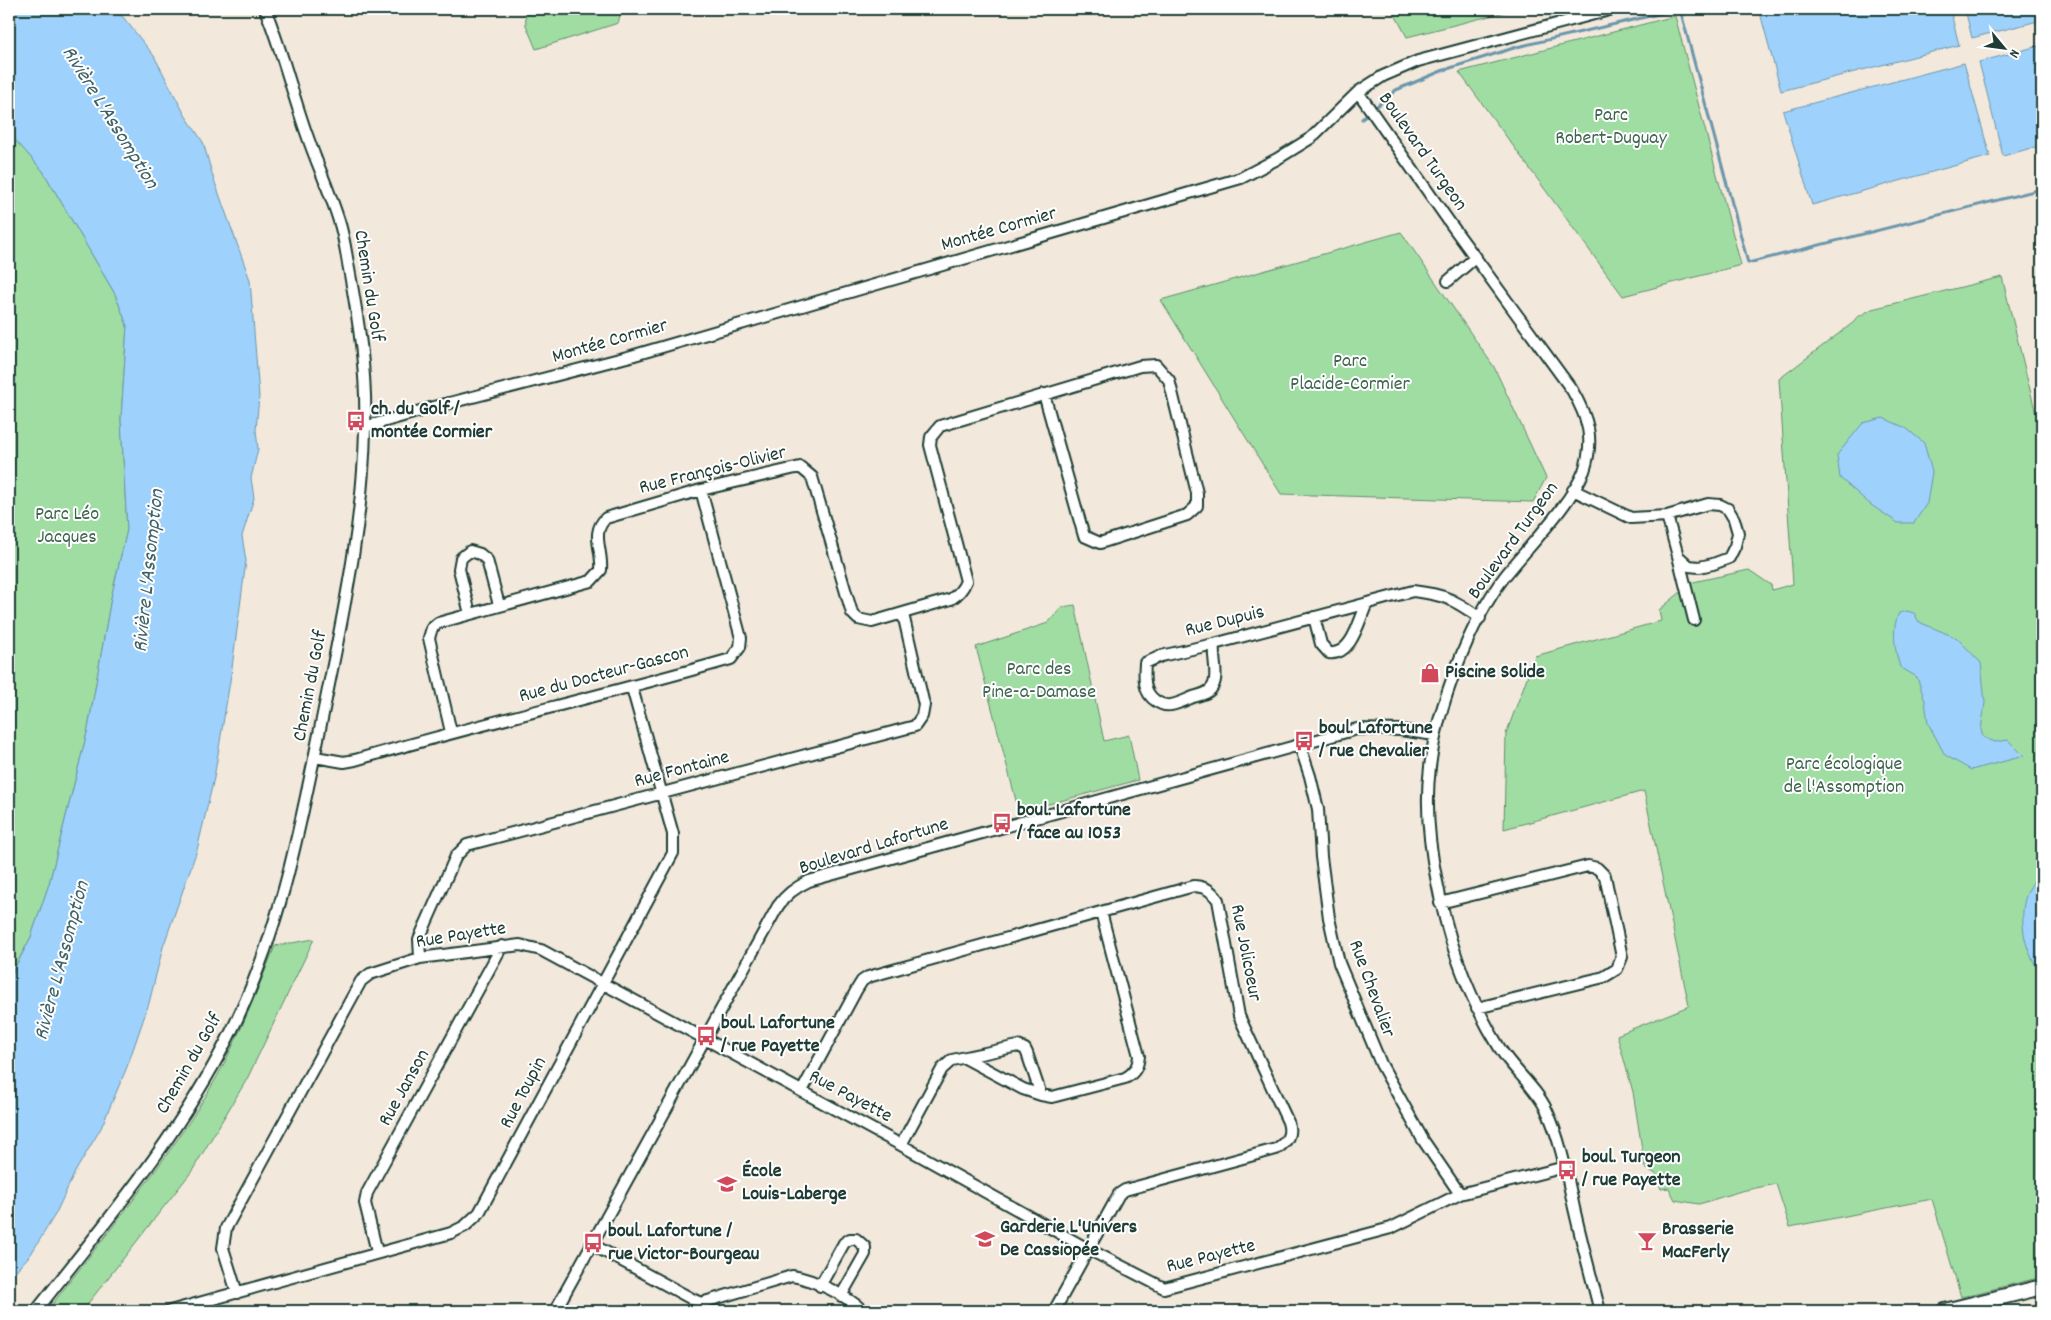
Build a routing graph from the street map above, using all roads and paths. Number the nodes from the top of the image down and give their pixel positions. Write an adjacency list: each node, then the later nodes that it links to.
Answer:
1 (265, 9): 7 (street, Chemin du Golf)
2 (1614, 9): 3 (street, Montée Cormier)
3 (1358, 92): 4 (street, Boulevard Turgeon); 7 (street, Montée Cormier)
4 (1476, 257): 5 (street); 9 (street, Boulevard Turgeon)
5 (1448, 282)
6 (1044, 394): 6 (street, Rue François-Olivier); 15 (street, Rue François-Olivier)
7 (365, 427): 24 (street, Chemin du Golf)
8 (701, 490): 13 (street, Rue François-Olivier); 15 (street, Rue François-Olivier); 20 (street, Rue du Docteur-Gascon)
9 (1572, 490): 10 (street); 17 (street, Boulevard Turgeon)
10 (1667, 516): 11 (street); 11 (street)
11 (1678, 556): 18 (street)
12 (1367, 603): 16 (street, Rue Dupuis); 16 (street); 17 (street, Rue Dupuis)
13 (499, 605): 14 (street, Rue François-Olivier); 14 (street)
14 (470, 614): 21 (street, Rue François-Olivier)
15 (903, 614): 25 (street, Rue Fontaine)
16 (1314, 617): 19 (street, Rue Dupuis)
17 (1480, 618): 22 (street, Boulevard Turgeon)
18 (1694, 620)
19 (1214, 644): 19 (street, Rue Dupuis)
20 (632, 688): 21 (street, Rue du Docteur-Gascon); 25 (street, Rue Toupin)
21 (451, 732): 24 (street, Rue du Docteur-Gascon)
22 (1435, 735): 23 (street, Boulevard Lafortune); 26 (street, Boulevard Turgeon)
23 (1300, 746): 32 (street, Boulevard Lafortune); 38 (street, Rue Chevalier)
24 (314, 757): 46 (street, Chemin du Golf)
25 (662, 793): 29 (street, Rue Fontaine); 30 (street, Rue Toupin)
26 (1440, 903): 31 (street, Boulevard Turgeon); 31 (street)
27 (1101, 912): 34 (street, Rue Jolicoeur); 35 (street); 40 (street, Rue Jolicoeur)
28 (502, 946): 29 (street, Rue Payette); 30 (street, Rue Payette); 41 (street, Rue Janson)
29 (420, 958): 44 (street, Rue Payette)
30 (603, 984): 32 (street, Rue Payette); 41 (street, Rue Toupin)
31 (1477, 1008): 37 (street, Boulevard Turgeon)
32 (704, 1039): 34 (street, Rue Payette); 39 (street, Boulevard Lafortune)
33 (965, 1058): 35 (street); 35 (street); 36 (street)
34 (802, 1092): 36 (street, Rue Payette)
35 (1040, 1094)
36 (901, 1145): 40 (street, Rue Payette)
37 (1565, 1167): 38 (street, Rue Payette); 51 (street, Boulevard Turgeon)
38 (1460, 1194): 40 (street, Rue Payette)
39 (591, 1244): 42 (street); 48 (street, Boulevard Lafortune)
40 (1088, 1250): 50 (street)
41 (377, 1252): 44 (street, Rue Toupin)
42 (820, 1286): 45 (street); 45 (street)
43 (2042, 1287): 52 (main road)
44 (237, 1293): 47 (street, Rue Toupin)
45 (841, 1296): 49 (street)
46 (36, 1311)
47 (170, 1311)
48 (554, 1311)
49 (863, 1311)
50 (1054, 1311)
51 (1600, 1311)
52 (1945, 1311)

